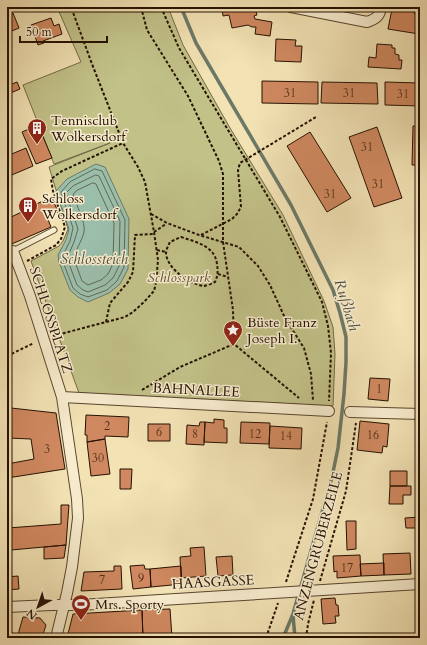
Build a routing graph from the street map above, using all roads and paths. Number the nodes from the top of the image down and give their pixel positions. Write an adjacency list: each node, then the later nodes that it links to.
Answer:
1 (71, 7): 7 (path)
2 (141, 7): 10 (path)
3 (161, 7): 8 (path)
4 (291, 7): 5 (street)
5 (381, 7)
6 (316, 117): 8 (path)
7 (123, 143): 9 (path); 19 (path)
8 (246, 159): 10 (path); 29 (path)
9 (151, 214): 11 (path); 13 (path)
10 (224, 222): 14 (path); 15 (path)
11 (167, 223): 13 (path); 14 (path)
12 (54, 230): 17 (lane)
13 (154, 233): 16 (path); 22 (path)
14 (200, 235): 15 (path)
15 (223, 242): 21 (path); 28 (path)
16 (157, 250): 18 (path); 22 (path)
17 (10, 252): 19 (street, SCHLOSSPLATZ)
18 (166, 252): 20 (path); 20 (path)
19 (19, 266): 23 (street, SCHLOSSPLATZ)
20 (218, 274): 21 (path)
21 (228, 277): 24 (path)
22 (106, 322): 23 (path)
23 (43, 338): 25 (path); 26 (street, SCHLOSSPLATZ)
24 (234, 344): 27 (path); 28 (path)
25 (7, 356)
26 (62, 398): 27 (street, BAHNALLEE); 35 (street, SCHLOSSPLATZ)
27 (125, 400): 28 (street, BAHNALLEE)
28 (313, 409): 29 (street, BAHNALLEE)
29 (329, 411): 34 (path)
30 (354, 412): 31 (street); 33 (path, ANZENGRUBERZEILE)
31 (420, 414)
32 (420, 584): 33 (street, HAASGASSE)
33 (314, 590): 34 (street, HAASGASSE); 39 (path, ANZENGRUBERZEILE)
34 (284, 593): 35 (street, HAASGASSE); 38 (path)
35 (64, 605): 36 (street, HAASGASSE); 37 (street, SCHLOSSPLATZ)
36 (7, 607)
37 (56, 638)
38 (266, 638)
39 (306, 638)

